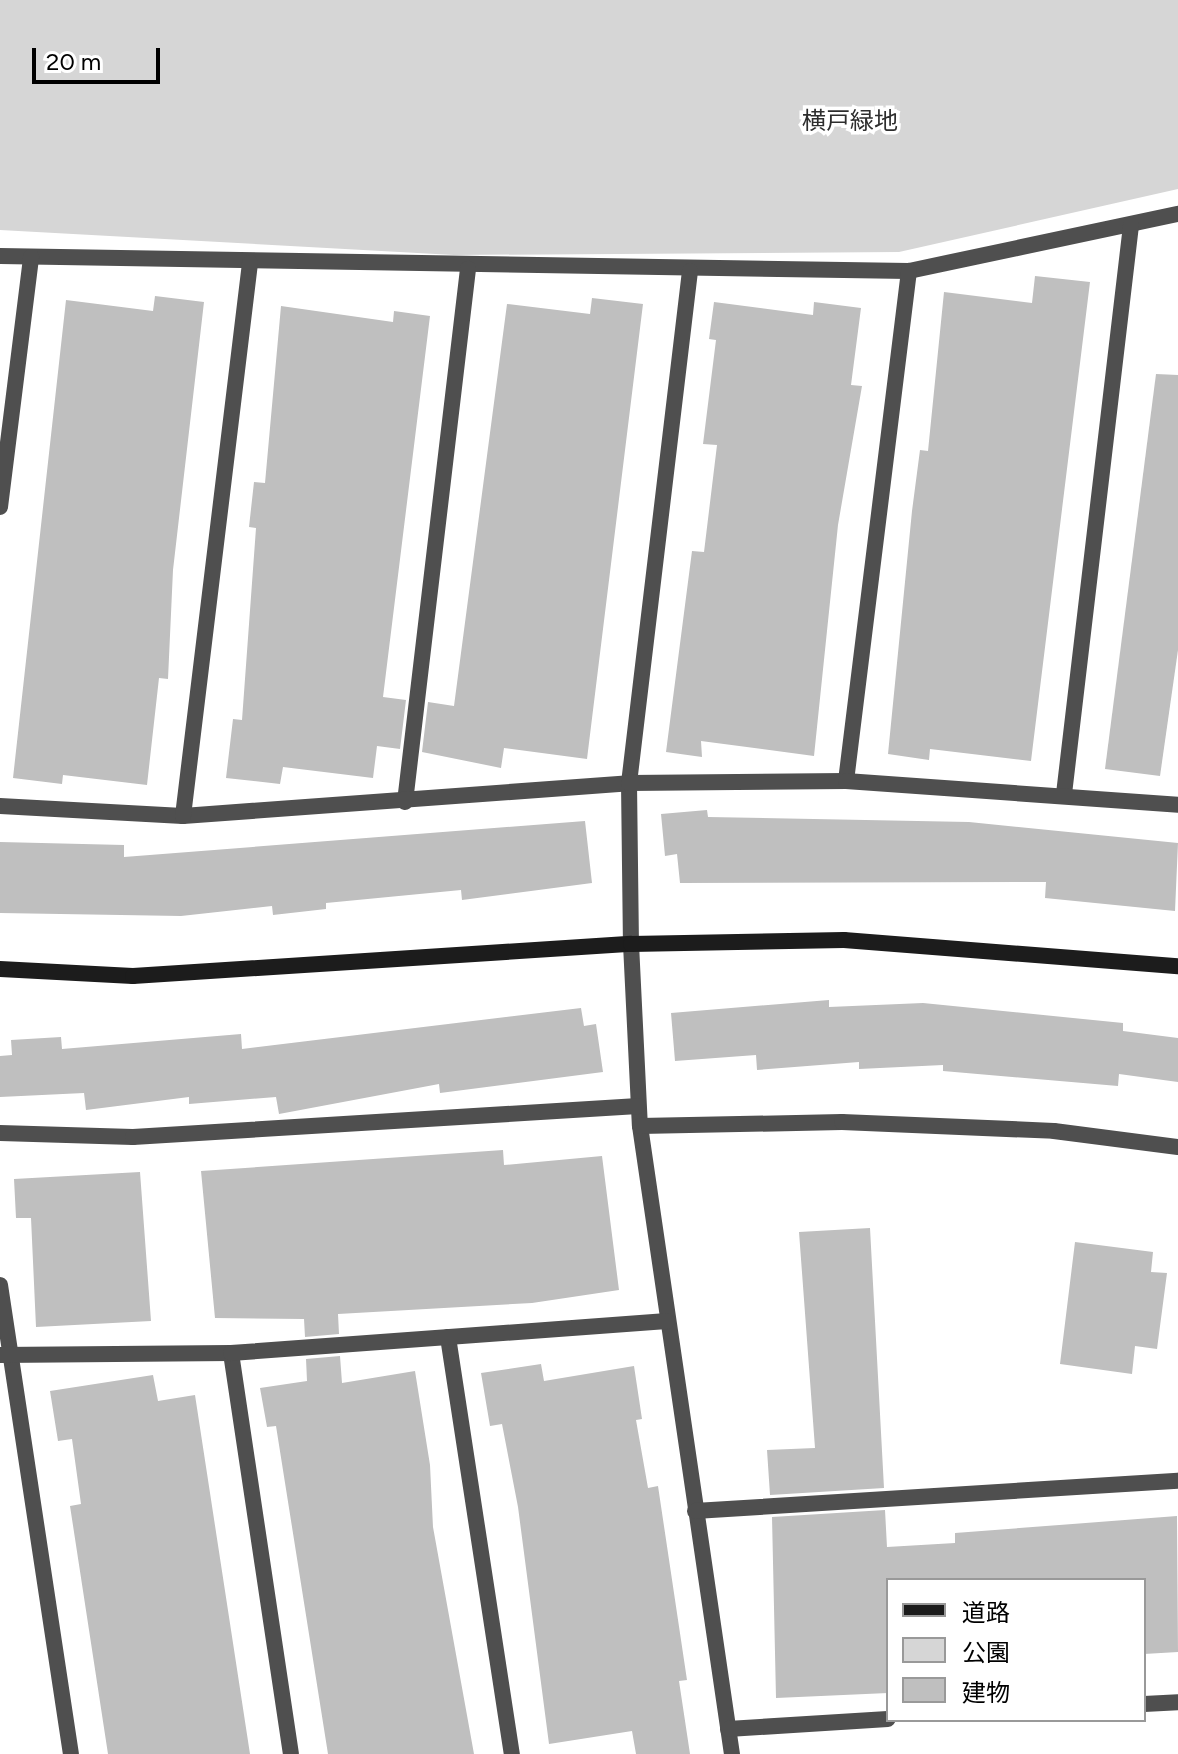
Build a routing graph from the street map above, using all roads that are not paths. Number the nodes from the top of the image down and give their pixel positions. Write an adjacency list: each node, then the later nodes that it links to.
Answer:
1 (1178, 214): 2 (street)
2 (1131, 225): 8 (street); 12 (street)
3 (0, 256): 4 (street)
4 (31, 257): 5 (street); 9 (street)
5 (250, 263): 6 (street); 16 (street)
6 (468, 269): 7 (street); 13 (street)
7 (690, 271): 8 (street); 11 (street)
8 (909, 271): 10 (street)
9 (0, 507)
10 (846, 781): 11 (street); 12 (street)
11 (629, 783): 13 (street); 17 (street)
12 (1064, 794): 14 (street)
13 (405, 802): 16 (street)
14 (1178, 805)
15 (0, 806): 16 (street)
16 (183, 816)
17 (631, 944): 18 (street); 19 (street); 20 (street)
18 (1178, 966)
19 (0, 969)
20 (638, 1106): 21 (street); 22 (street)
21 (640, 1126): 23 (street); 25 (street)
22 (0, 1133)
23 (1178, 1147)
24 (0, 1285): 27 (street)
25 (667, 1321): 26 (street); 30 (street)
26 (448, 1337): 28 (street); 37 (street)
27 (6, 1353): 28 (street); 35 (street)
28 (231, 1353): 36 (street)
29 (1178, 1481): 30 (street)
30 (695, 1511): 34 (street)
31 (1178, 1702): 32 (street)
32 (1146, 1704)
33 (886, 1719): 34 (street)
34 (728, 1729): 38 (street)
35 (71, 1754)
36 (291, 1754)
37 (512, 1754)
38 (732, 1754)

